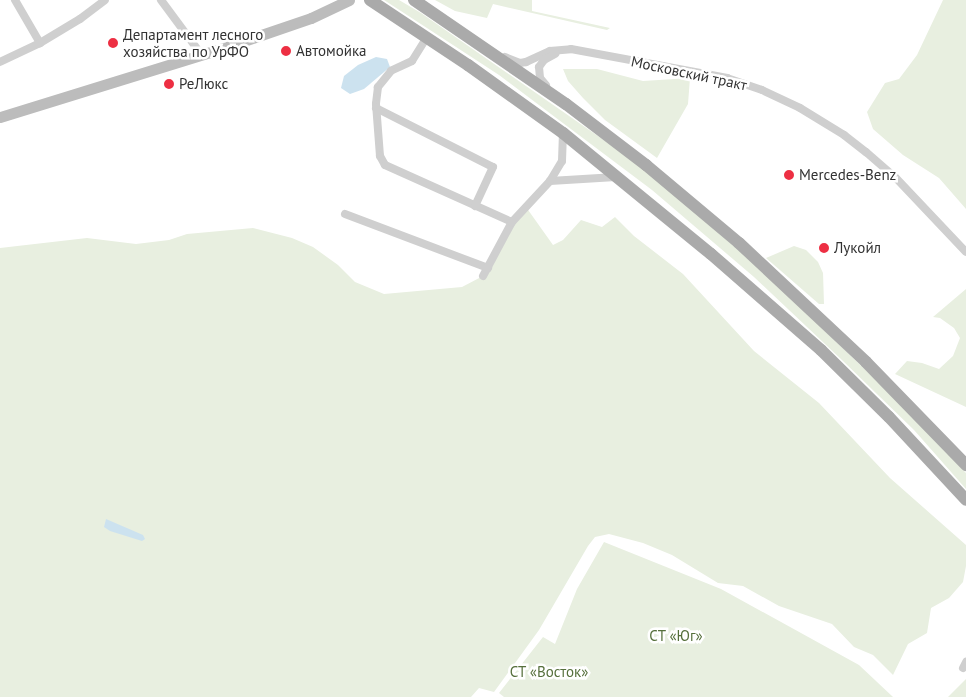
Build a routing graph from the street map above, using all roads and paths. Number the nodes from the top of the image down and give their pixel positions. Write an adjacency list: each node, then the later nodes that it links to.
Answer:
1 (15, 0): 8 (street)
2 (105, 0): 8 (street)
3 (161, 0): 11 (street)
4 (349, 0): 11 (street)
5 (370, 0): 7 (main road)
6 (414, 0): 9 (main road)
7 (427, 37): 14 (street); 16 (main road)
8 (40, 43): 12 (street)
9 (486, 48): 10 (street, Московский тракт); 13 (main road)
10 (582, 51): 13 (street, Московский тракт); 22 (street, Московский тракт)
11 (201, 54): 15 (street)
12 (0, 62)
13 (566, 104): 25 (main road)
14 (376, 108): 19 (street); 19 (street)
15 (0, 117)
16 (563, 134): 17 (main road); 18 (street)
17 (617, 177): 18 (street); 26 (main road)
18 (550, 181): 21 (street)
19 (475, 206): 21 (street)
20 (345, 214): 23 (street)
21 (512, 222): 23 (street)
22 (966, 252)
23 (488, 268): 24 (street)
24 (483, 276)
25 (966, 464)
26 (966, 500)

